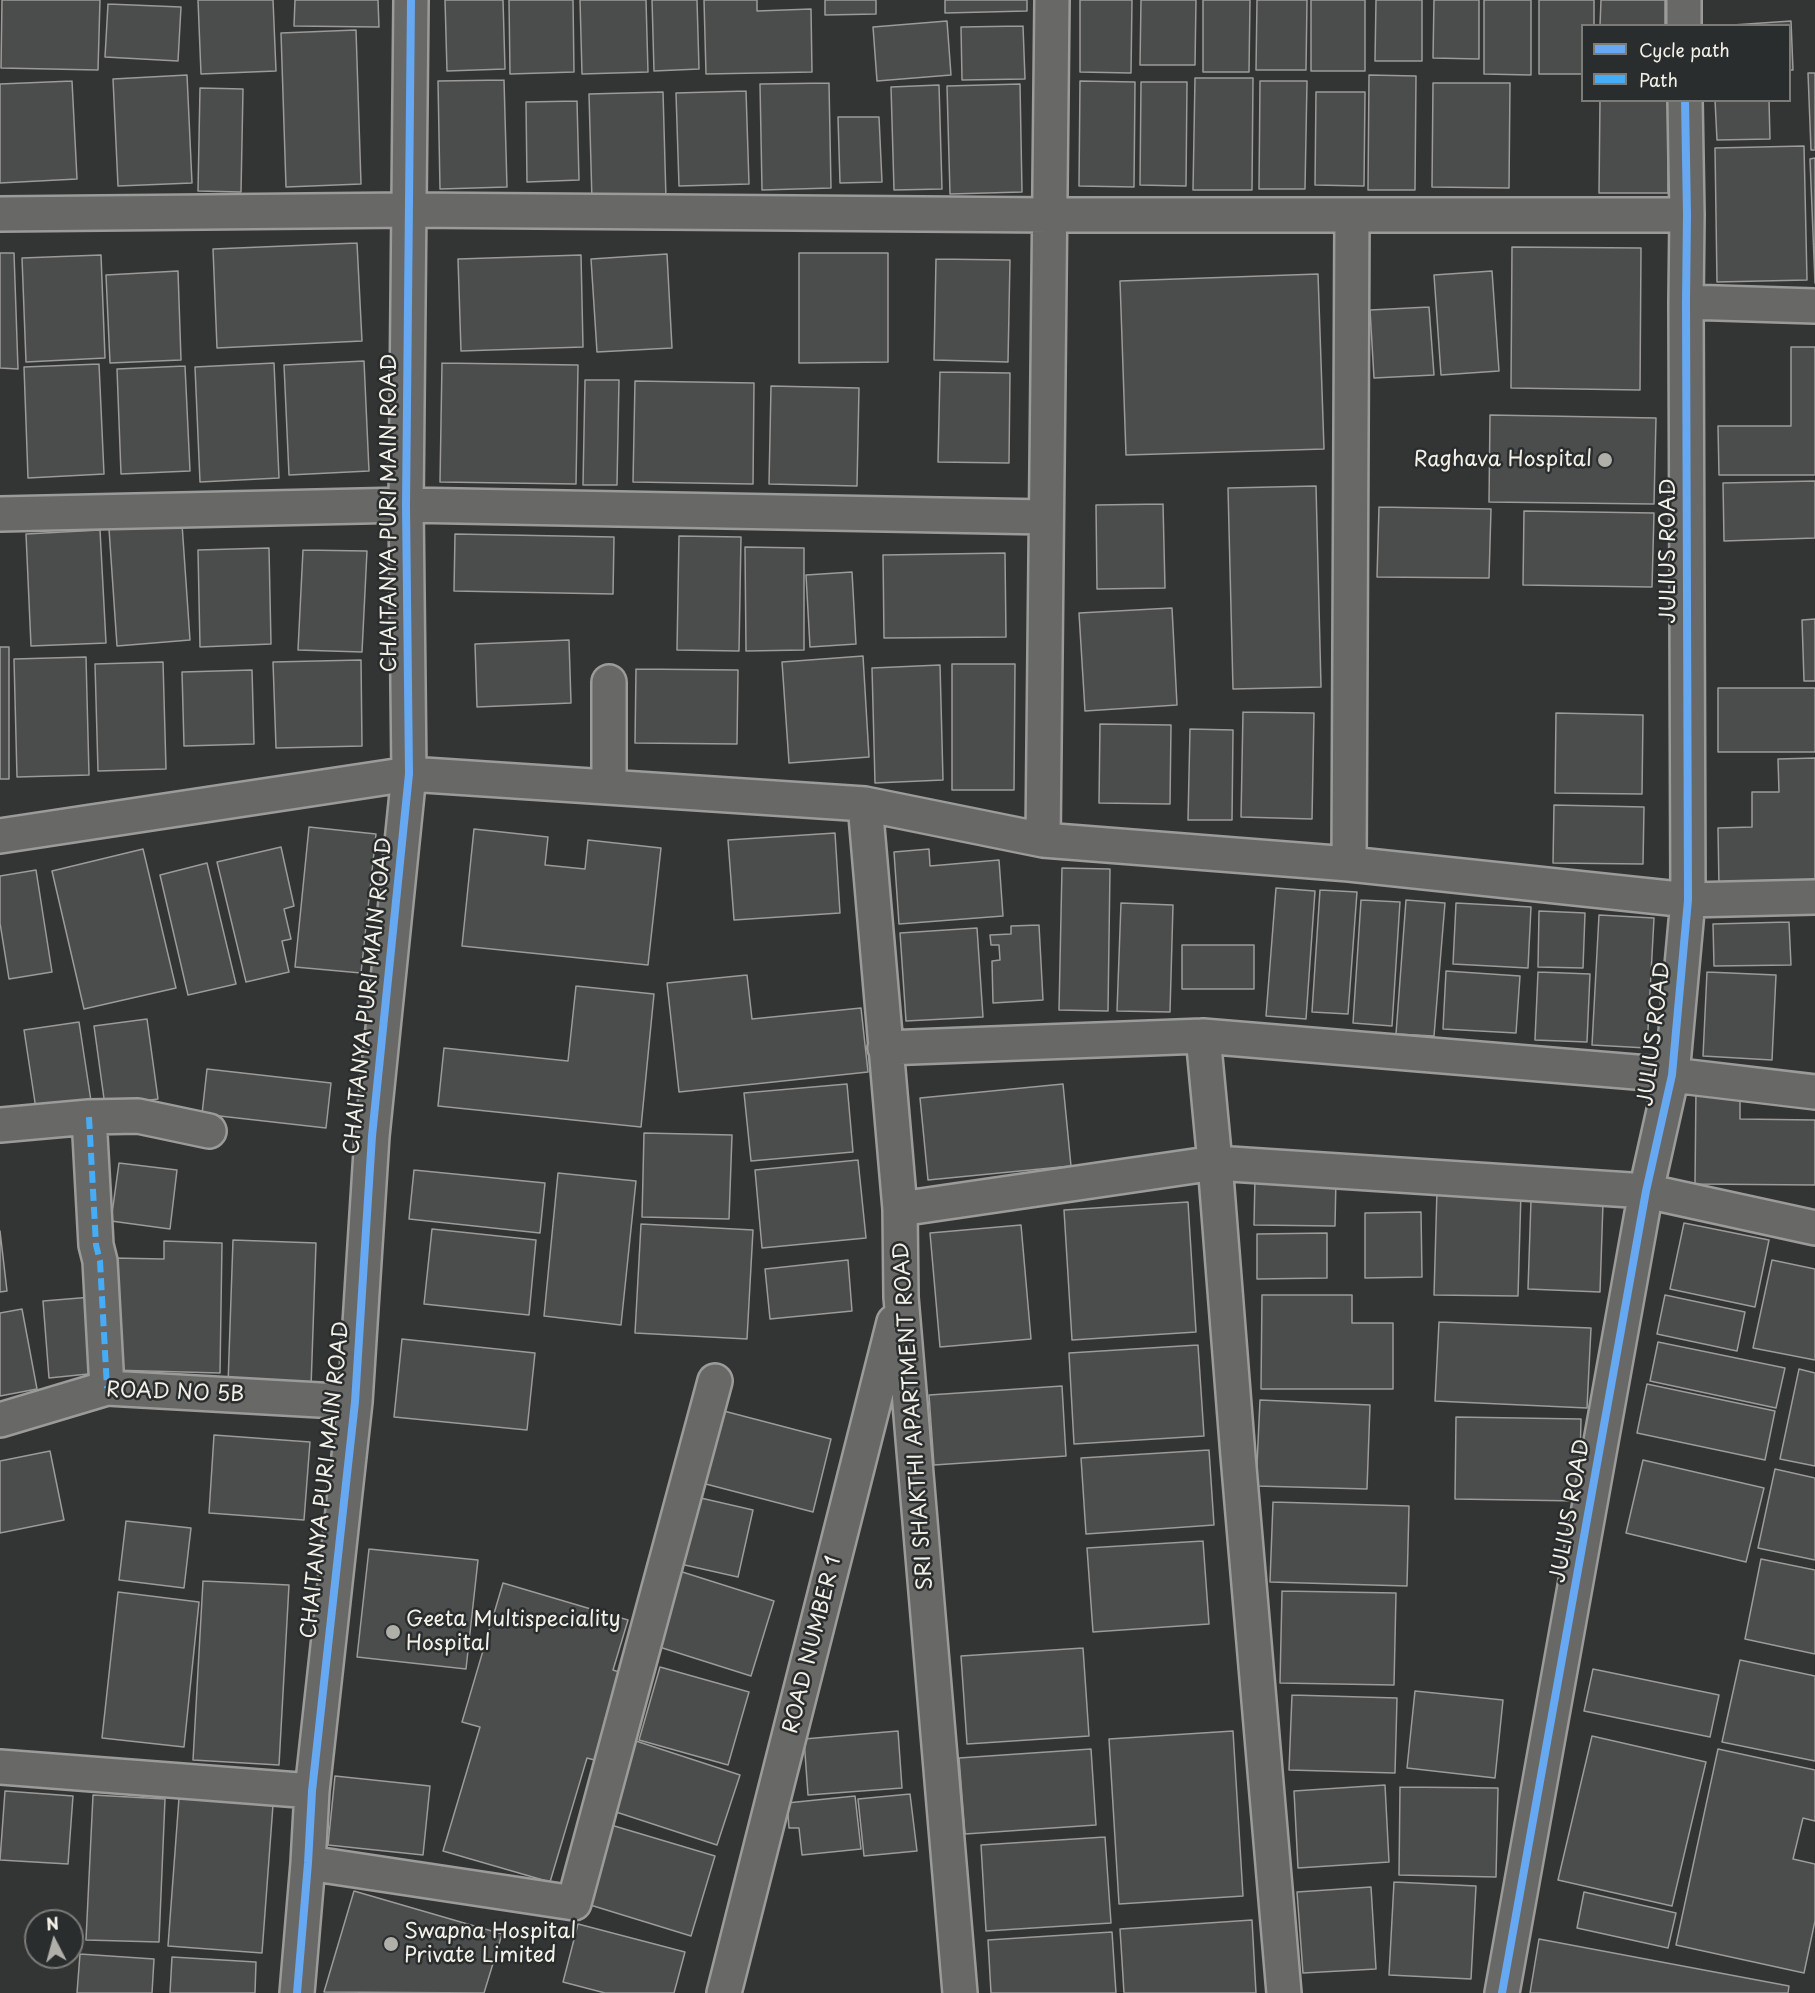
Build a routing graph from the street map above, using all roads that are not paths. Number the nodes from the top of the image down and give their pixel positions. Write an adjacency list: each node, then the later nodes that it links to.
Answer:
1 (411, 0): 6 (street, CHAITANYA PURI MAIN ROAD)
2 (1052, 0): 9 (street)
3 (1683, 0): 4 (street)
4 (1684, 24)
5 (1685, 102): 10 (street, JULIUS ROAD)
6 (409, 210): 7 (street); 9 (street); 13 (street, CHAITANYA PURI MAIN ROAD)
7 (0, 214)
8 (1352, 214): 9 (street); 10 (street); 22 (street)
9 (1050, 215): 15 (street)
10 (1688, 215): 11 (street, JULIUS ROAD)
11 (1686, 302): 12 (street); 24 (street, JULIUS ROAD)
12 (1815, 306)
13 (406, 505): 14 (street); 15 (street); 17 (street, CHAITANYA PURI MAIN ROAD)
14 (0, 514)
15 (1046, 517): 21 (street)
16 (609, 682): 18 (street)
17 (409, 774): 18 (street); 20 (street); 39 (street, CHAITANYA PURI MAIN ROAD)
18 (609, 787): 19 (street)
19 (865, 804): 21 (street); 26 (street, SRI SHAKTHI APARTMENT ROAD)
20 (0, 836)
21 (1043, 840): 22 (street)
22 (1349, 864): 24 (street)
23 (1815, 897): 24 (street)
24 (1688, 900): 27 (street, JULIUS ROAD)
25 (1203, 1036): 26 (street); 27 (street); 32 (street)
26 (885, 1048): 34 (street, SRI SHAKTHI APARTMENT ROAD)
27 (1672, 1075): 28 (street); 33 (street, JULIUS ROAD)
28 (1815, 1092)
29 (89, 1117): 30 (street); 31 (street); 38 (street)
30 (0, 1125)
31 (209, 1131)
32 (1215, 1163): 33 (street); 34 (street); 47 (street)
33 (1646, 1191): 35 (street); 48 (street, JULIUS ROAD)
34 (900, 1209): 36 (street, SRI SHAKTHI APARTMENT ROAD)
35 (1815, 1228)
36 (901, 1297): 45 (street, ROAD NUMBER 1); 46 (street, SRI SHAKTHI APARTMENT ROAD)
37 (715, 1381): 43 (street)
38 (106, 1388): 39 (street, ROAD NO 5B); 40 (street, ROAD NO 5B)
39 (355, 1402): 42 (street, CHAITANYA PURI MAIN ROAD)
40 (0, 1420)
41 (0, 1767): 42 (street)
42 (312, 1791): 43 (street, CHAITANYA PURI MAIN ROAD)
43 (308, 1863): 44 (street, CHAITANYA PURI MAIN ROAD)
44 (297, 1993)
45 (724, 1993)
46 (960, 1993)
47 (1284, 1993)
48 (1502, 1993)

